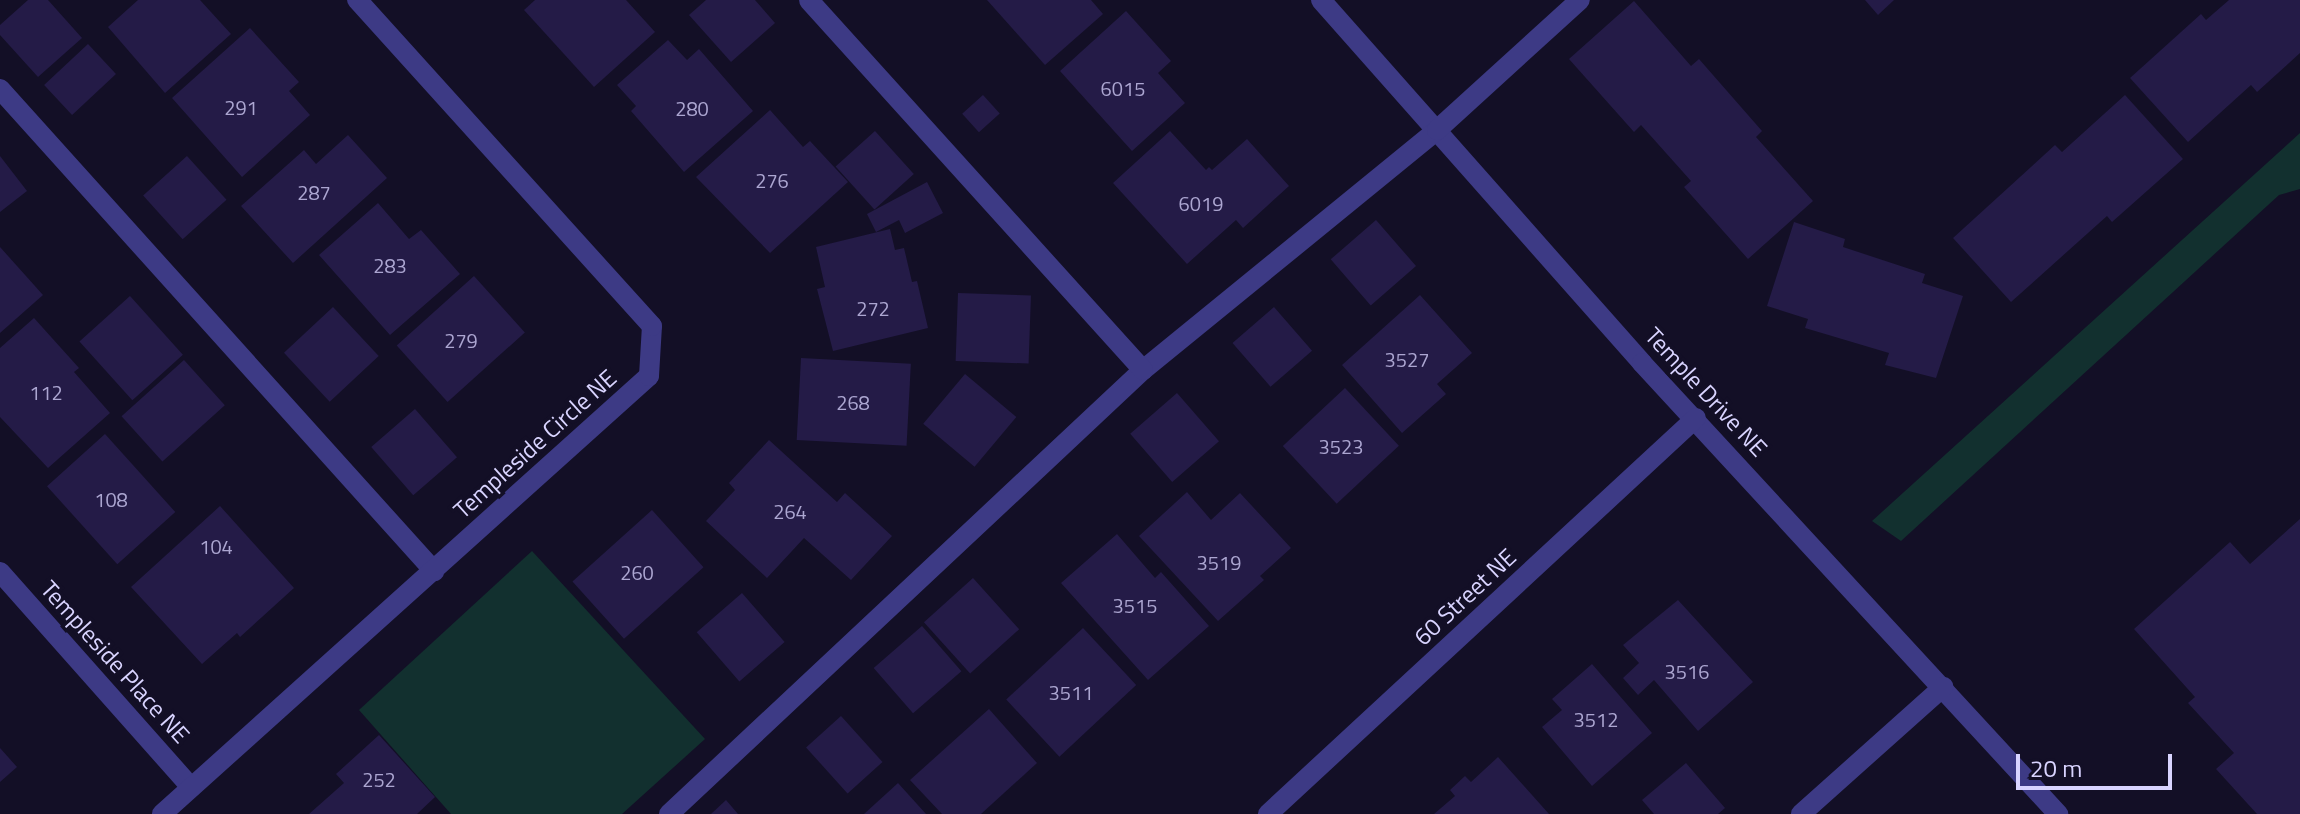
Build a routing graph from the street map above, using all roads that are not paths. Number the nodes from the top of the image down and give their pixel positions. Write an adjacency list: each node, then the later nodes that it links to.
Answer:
1 (357, 0): 9 (street, Templeside Circle NE)
2 (809, 0): 7 (street)
3 (1321, 0): 6 (street, Temple Drive NE)
4 (1580, 0): 6 (street)
5 (0, 89): 9 (street)
6 (1437, 130): 7 (street); 8 (street, Temple Drive NE)
7 (1143, 370): 14 (street)
8 (1696, 418): 11 (street, Temple Drive NE); 15 (street, 60 Street NE)
9 (434, 571): 12 (street, Templeside Circle NE)
10 (0, 572): 12 (street, Templeside Place NE)
11 (1943, 687): 16 (street); 17 (street, Temple Drive NE)
12 (191, 787): 13 (street, Templeside Circle NE)
13 (162, 814)
14 (669, 814)
15 (1268, 814)
16 (1801, 814)
17 (2058, 814)

